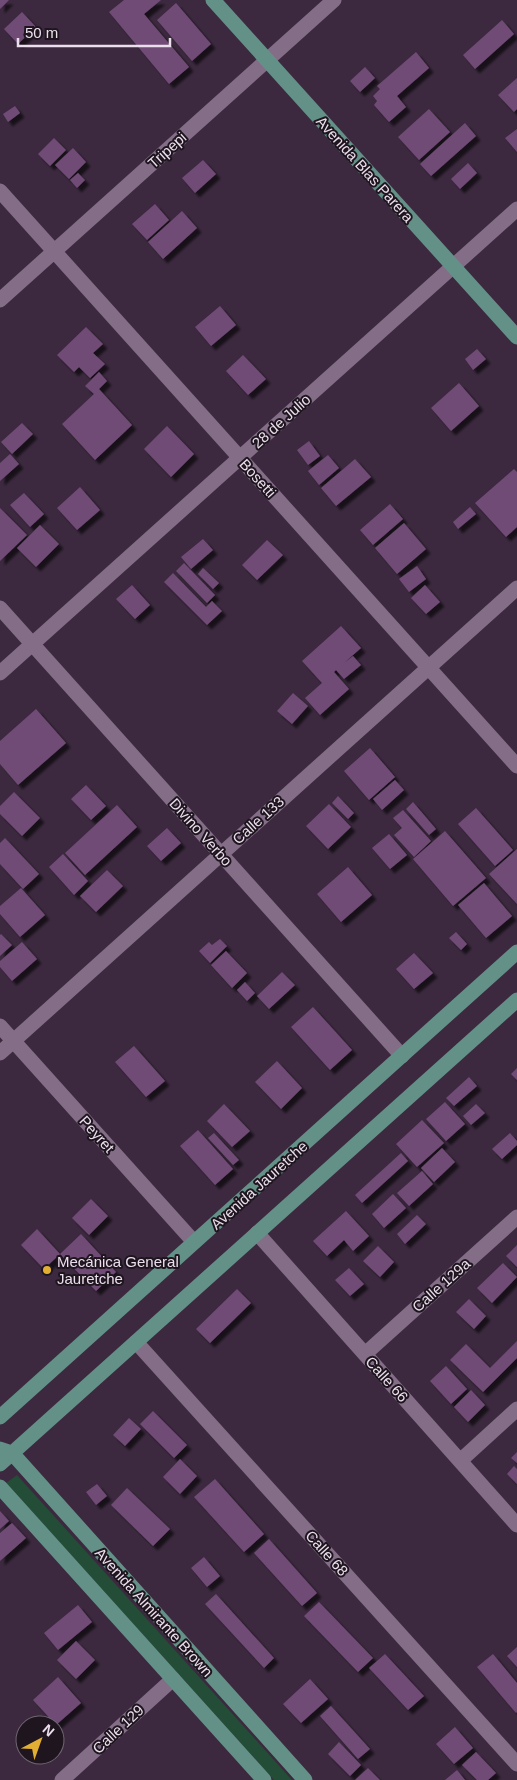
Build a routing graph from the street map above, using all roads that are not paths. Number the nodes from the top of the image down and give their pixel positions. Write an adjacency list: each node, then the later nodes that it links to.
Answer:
1 (213, 0): 3 (main road, Avenida Blas Parera)
2 (334, 0): 3 (street, Tripepi)
3 (267, 60): 6 (street, Tripepi); 7 (main road, Avenida Blas Parera)
4 (0, 191): 6 (street, Bosetti)
5 (517, 209): 7 (street, 28 de Julio)
6 (54, 251): 8 (street, Tripepi); 10 (street, Bosetti)
7 (453, 266): 9 (main road, Avenida Blas Parera); 10 (street, 28 de Julio)
8 (0, 300)
9 (517, 337)
10 (240, 458): 13 (street, 28 de Julio); 14 (street, Bosetti)
11 (517, 588): 14 (street, Calle 133)
12 (0, 608): 13 (street, Divino Verbo)
13 (32, 644): 15 (street, 28 de Julio); 17 (street, Divino Verbo)
14 (428, 667): 16 (street, Bosetti); 17 (street, Calle 133)
15 (0, 673)
16 (517, 766)
17 (221, 854): 21 (street, Calle 133); 23 (street, Divino Verbo)
18 (517, 952): 23 (main road, Avenida Jauretche)
19 (517, 1000): 25 (main road)
20 (0, 1026): 21 (street, Peyret)
21 (13, 1041): 22 (street, Calle 133); 26 (street, Peyret)
22 (0, 1052)
23 (402, 1056): 26 (main road, Avenida Jauretche)
24 (517, 1217): 28 (street, Calle 129a)
25 (257, 1233): 27 (main road); 28 (street, Calle 66)
26 (194, 1242): 30 (main road, Avenida Jauretche)
27 (136, 1342): 31 (main road); 37 (street, Calle 68)
28 (365, 1354): 32 (street, Calle 66)
29 (517, 1410): 32 (street)
30 (0, 1417)
31 (6, 1451): 33 (main road); 40 (main road, Avenida Almirante Brown)
32 (460, 1461): 35 (street, Calle 66)
33 (0, 1464)
34 (0, 1487): 36 (main road, Avenida Almirante Brown)
35 (517, 1525)
36 (173, 1679): 38 (street, Calle 129); 39 (main road, Avenida Almirante Brown)
37 (517, 1764)
38 (62, 1780)
39 (264, 1780)
40 (305, 1780)

